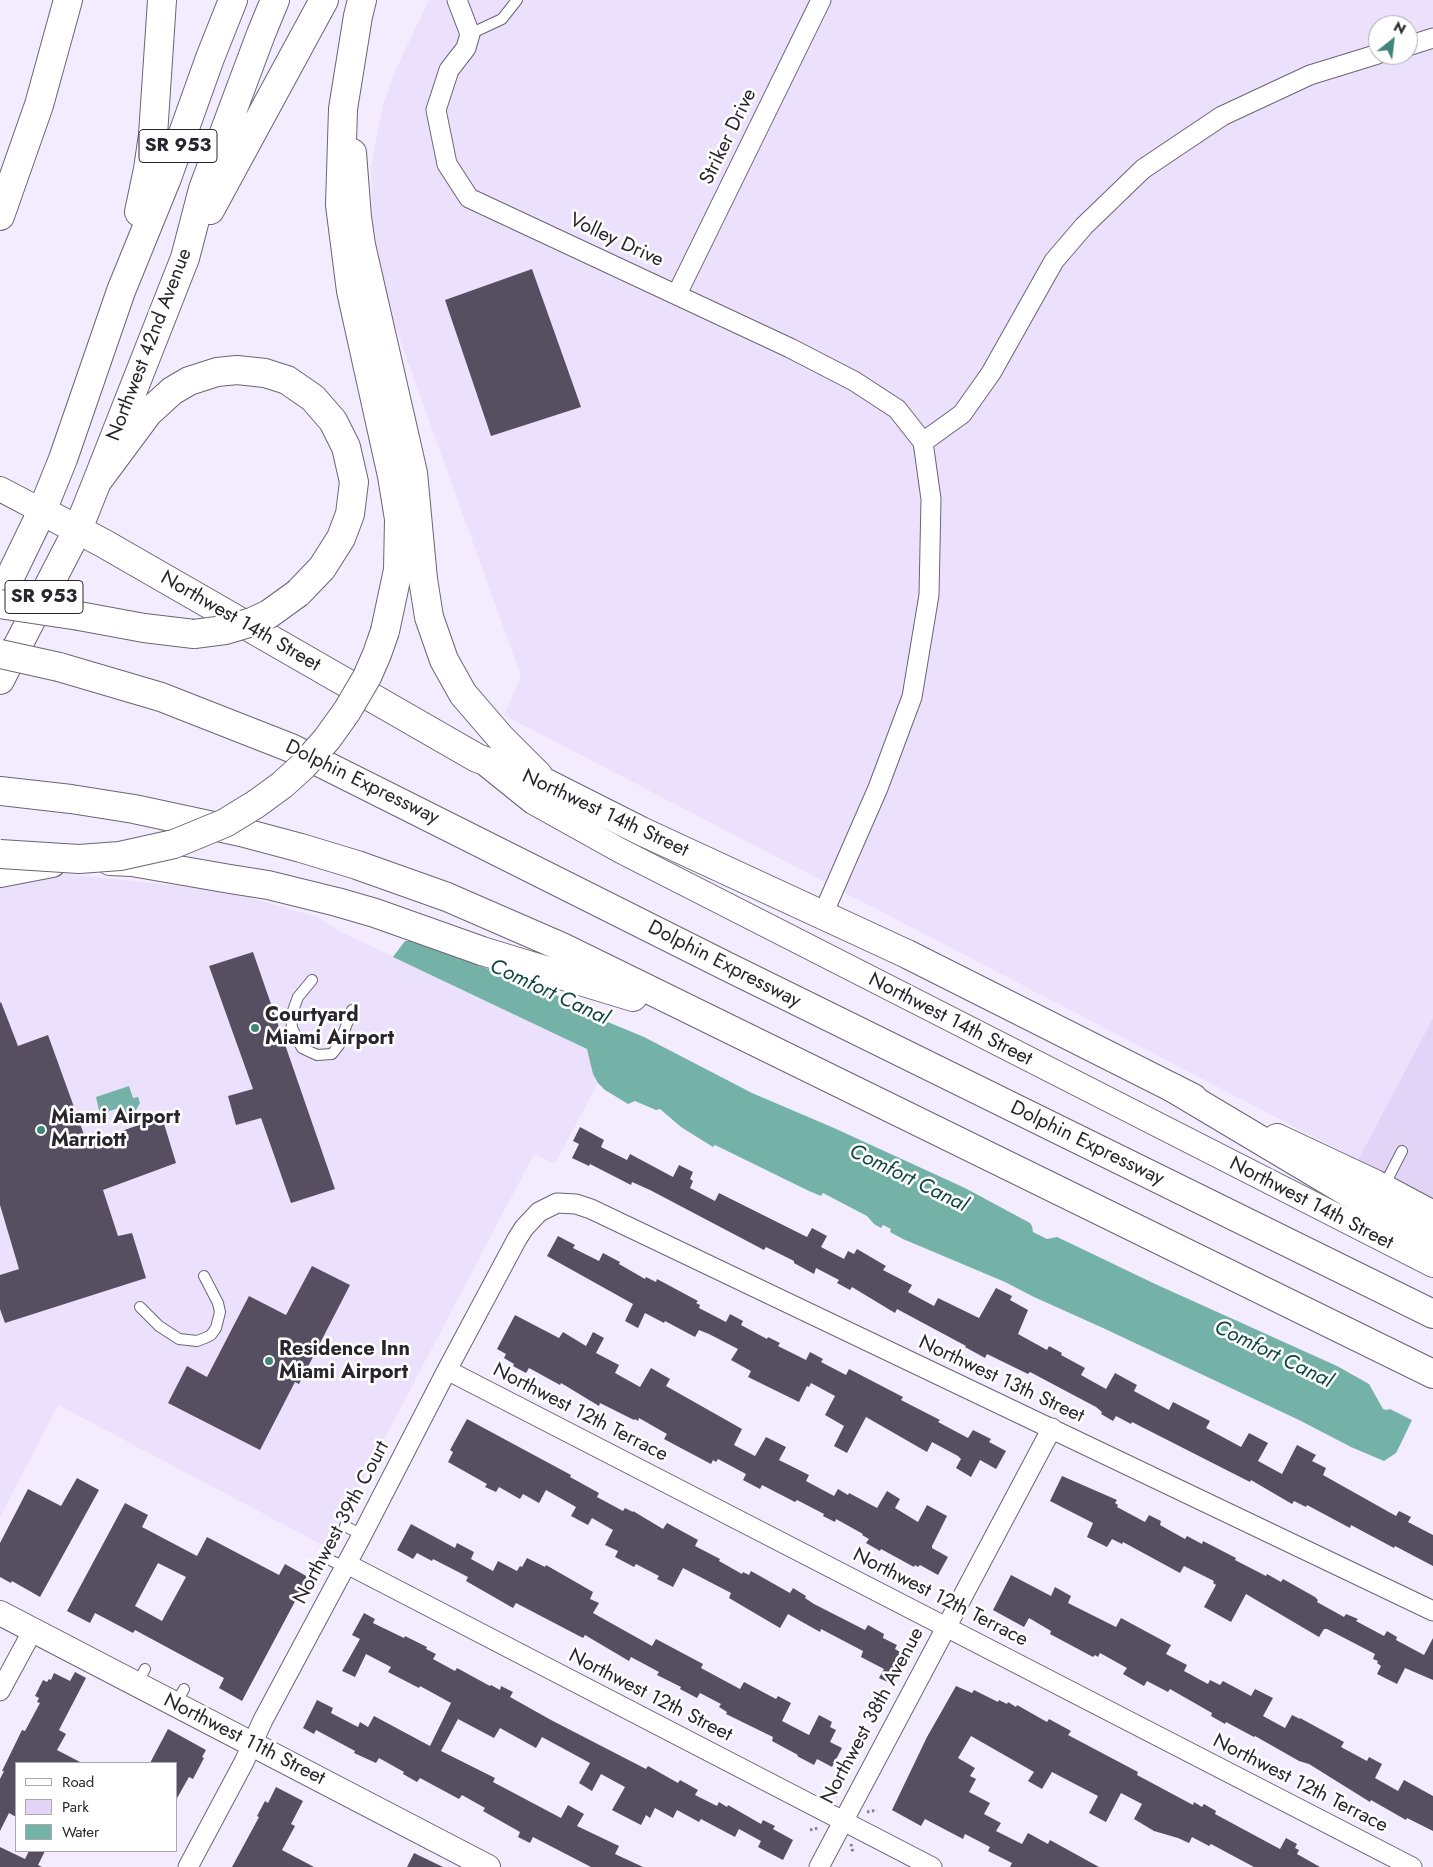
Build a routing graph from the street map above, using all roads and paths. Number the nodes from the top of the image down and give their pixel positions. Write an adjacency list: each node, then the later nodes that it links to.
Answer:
1 (68, 0): 15 (main road)
2 (88, 0): 15 (main road)
3 (162, 0): 18 (main road)
4 (233, 0): 18 (main road, Northwest 42nd Avenue / SR 953)
5 (275, 0): 17 (main road, Northwest 42nd Avenue / SR 953)
6 (324, 0): 17 (main road)
7 (457, 0): 11 (street)
8 (518, 0): 11 (lane)
9 (821, 0): 19 (street, Striker Drive)
10 (360, 8): 30 (main road); 32 (main road, bridge)
11 (470, 34): 19 (street, Volley Drive)
12 (1433, 38): 13 (street)
13 (1418, 43)
14 (1368, 57): 20 (street)
15 (39, 105): 16 (main road)
16 (0, 216)
17 (184, 258): 21 (main road, Northwest 42nd Avenue / SR 953)
18 (121, 292): 23 (main road, Northwest 42nd Avenue / SR 953)
19 (677, 294): 20 (street, Volley Drive)
20 (923, 442): 34 (street)
21 (99, 479): 24 (main road, Northwest 42nd Avenue / SR 953); 26 (main road, bridge)
22 (0, 489): 23 (street, Northwest 14th Street)
23 (42, 511): 24 (main road, Northwest 14th Street); 25 (main road, Northwest 42nd Avenue / SR 953)
24 (78, 530): 28 (main road, Northwest 42nd Avenue / SR 953); 29 (main road, Northwest 14th Street)
25 (0, 598)
26 (0, 604)
27 (0, 654): 47 (main road, Dolphin Expressway, bridge)
28 (0, 680)
29 (478, 758): 30 (main road, Northwest 14th Street); 44 (street, Northwest 14th Street)
30 (544, 782): 34 (main road, Northwest 14th Street)
31 (0, 791): 37 (main road)
32 (0, 854)
33 (0, 873): 37 (main road)
34 (823, 914): 38 (main road, Northwest 14th Street)
35 (312, 980): 36 (lane)
36 (352, 1010)
37 (717, 1023): 49 (main road)
38 (1173, 1088): 40 (main road, Northwest 14th Street); 43 (main road)
39 (1402, 1151): 40 (lane)
40 (1383, 1189): 42 (main road, Northwest 14th Street)
41 (547, 1207): 48 (street, Northwest 39th Court); 50 (street, Northwest 13th Street)
42 (1433, 1215)
43 (1433, 1238)
44 (1433, 1266)
45 (204, 1276): 46 (lane)
46 (140, 1307)
47 (1433, 1314)
48 (447, 1370): 52 (street, Northwest 39th Court); 56 (street, Northwest 12th Terrace)
49 (1433, 1374)
50 (1052, 1428): 54 (street, Northwest 13th Street); 56 (street, Northwest 38th Avenue)
51 (345, 1526): 52 (lane)
52 (362, 1535): 53 (street, Northwest 39th Court)
53 (341, 1564): 59 (street, Northwest 39th Court); 64 (street, Northwest 12th Street)
54 (1433, 1611)
55 (0, 1613): 57 (street, Northwest 11th Street)
56 (945, 1627): 64 (street, Northwest 38th Avenue); 73 (street, Northwest 12th Terrace)
57 (33, 1630): 58 (street); 59 (street, Northwest 11th Street)
58 (0, 1691)
59 (252, 1743): 69 (street, Northwest 11th Street); 70 (street, Northwest 39th Court)
60 (832, 1788): 61 (path)
61 (837, 1798)
62 (877, 1810): 63 (path)
63 (864, 1812)
64 (843, 1821): 71 (street, Northwest 38th Avenue); 72 (street, Northwest 12th Street)
65 (821, 1827): 66 (path)
66 (810, 1830)
67 (851, 1843): 68 (path)
68 (853, 1853)
69 (480, 1865)
70 (188, 1867)
71 (819, 1867)
72 (932, 1867)
73 (1412, 1867)

